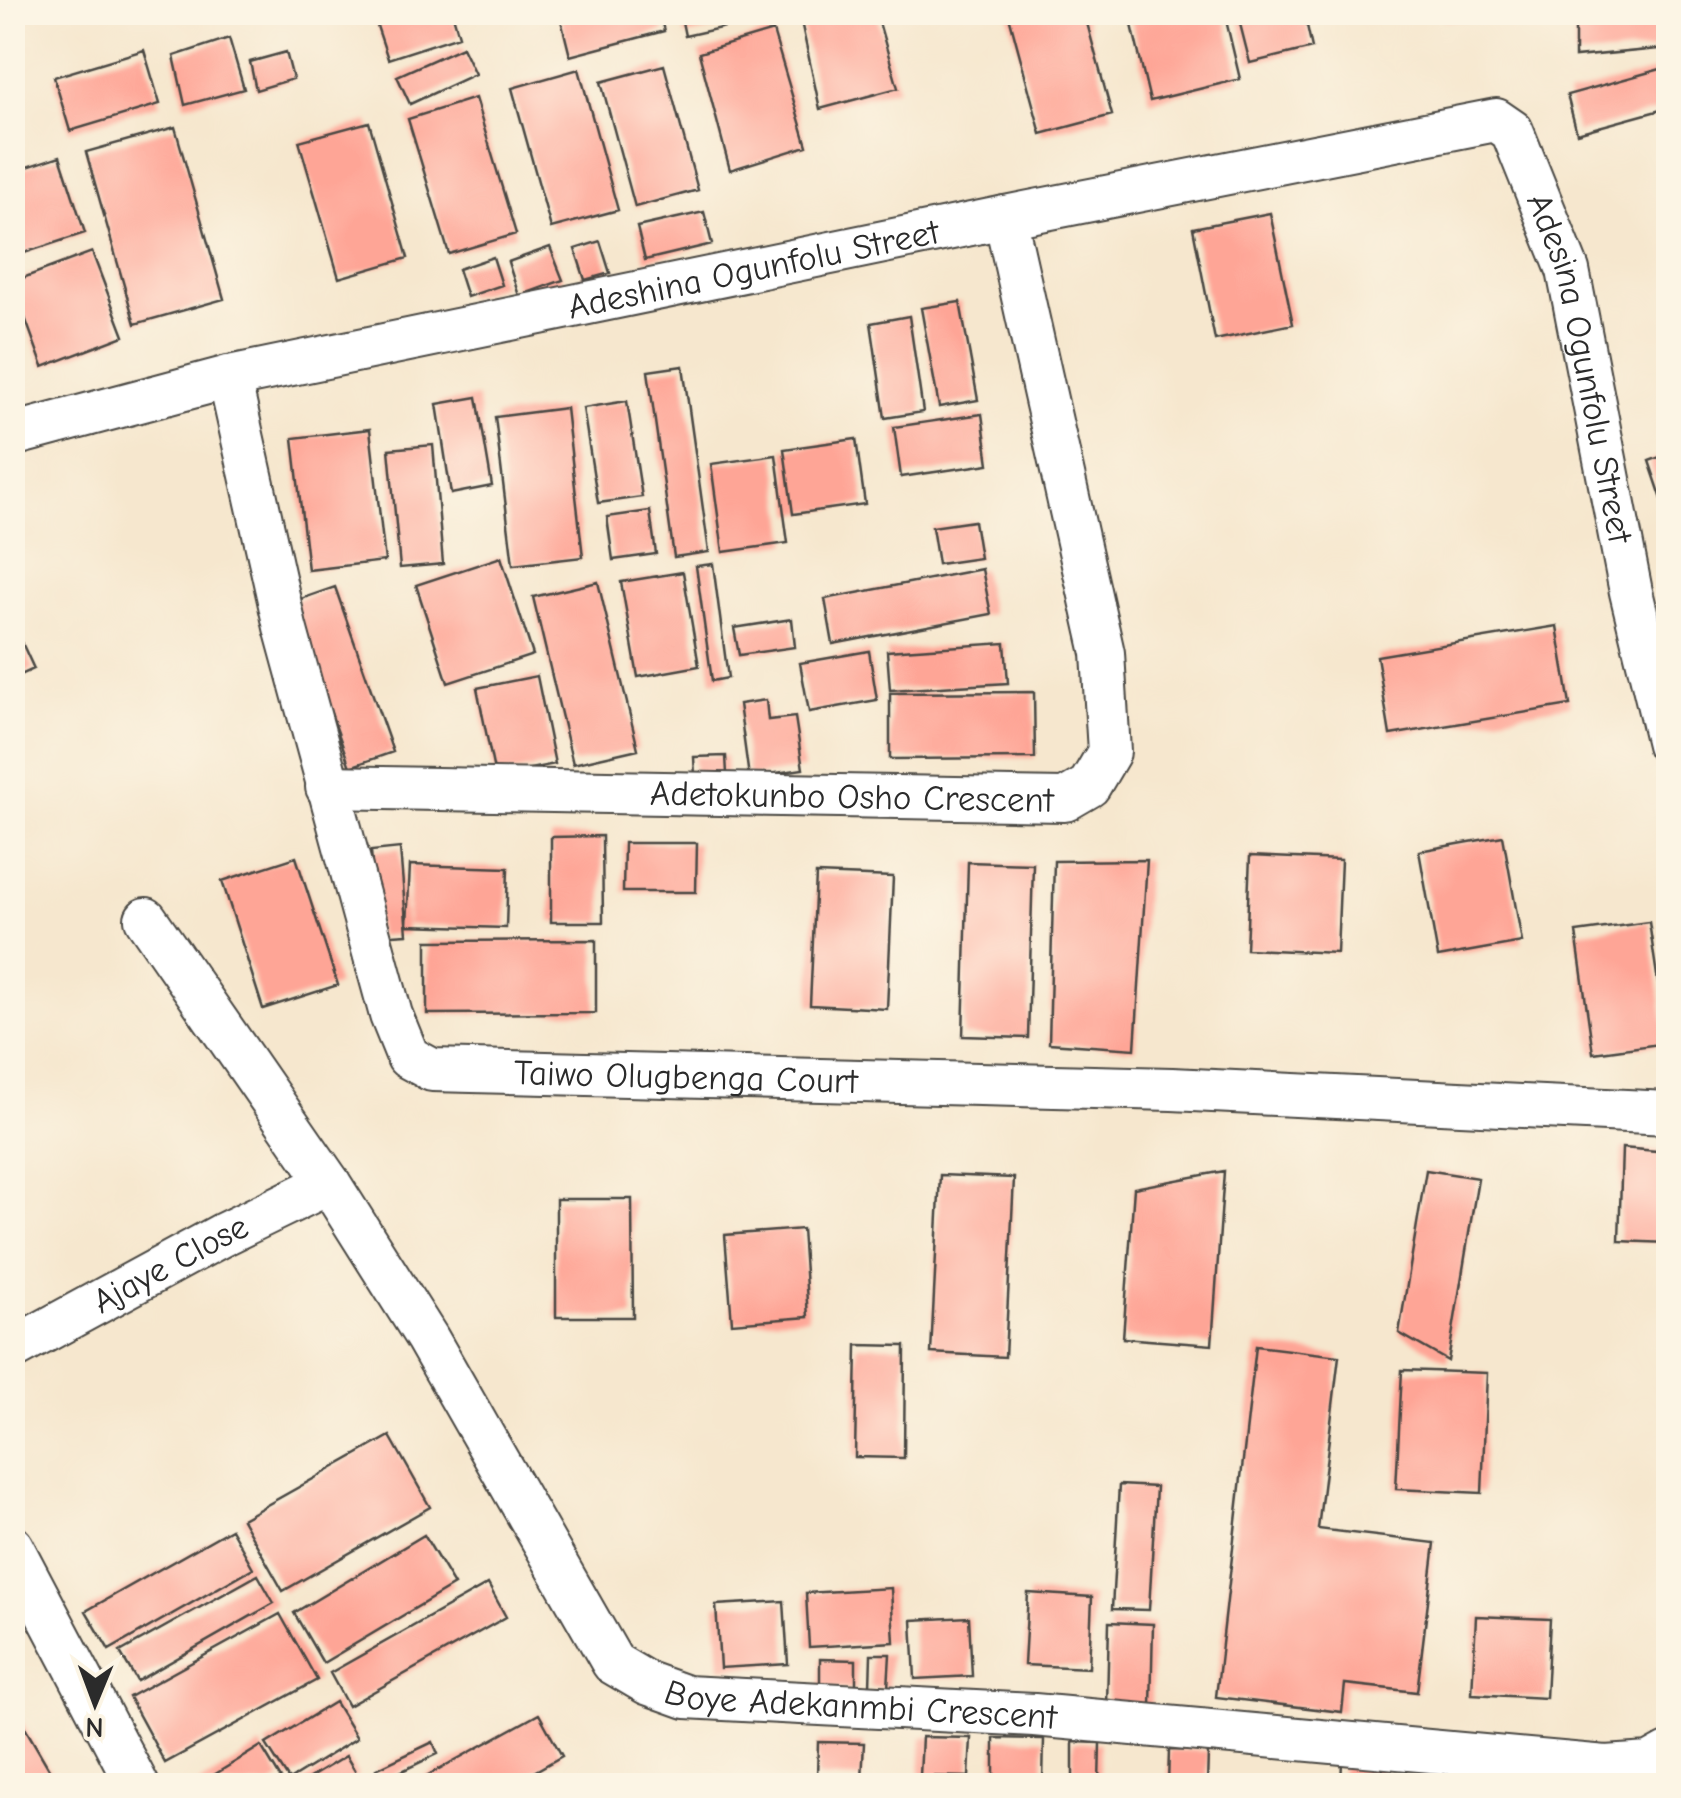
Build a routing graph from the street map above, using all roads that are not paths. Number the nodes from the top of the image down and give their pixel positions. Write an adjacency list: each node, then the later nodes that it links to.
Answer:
1 (1496, 120): 2 (street, Adeshina Ogunfolu Street); 5 (street, Adesina Ogunfolu Street)
2 (1005, 217): 3 (street, Adeshina Ogunfolu Street); 6 (street, Adetokunbo Osho Crescent)
3 (229, 378): 4 (street, Adeshina Ogunfolu Street); 6 (street, Taiwo Olugbenga Court)
4 (12, 435)
5 (1668, 744)
6 (327, 787): 8 (street, Taiwo Olugbenga Court)
7 (146, 920): 9 (street, Boye Adekanmbi Crescent)
8 (1668, 1113)
9 (329, 1183): 10 (street, Ajaye Close); 12 (street, Boye Adekanmbi Crescent)
10 (12, 1350)
11 (12, 1547): 13 (street)
12 (1668, 1754)
13 (138, 1786)

